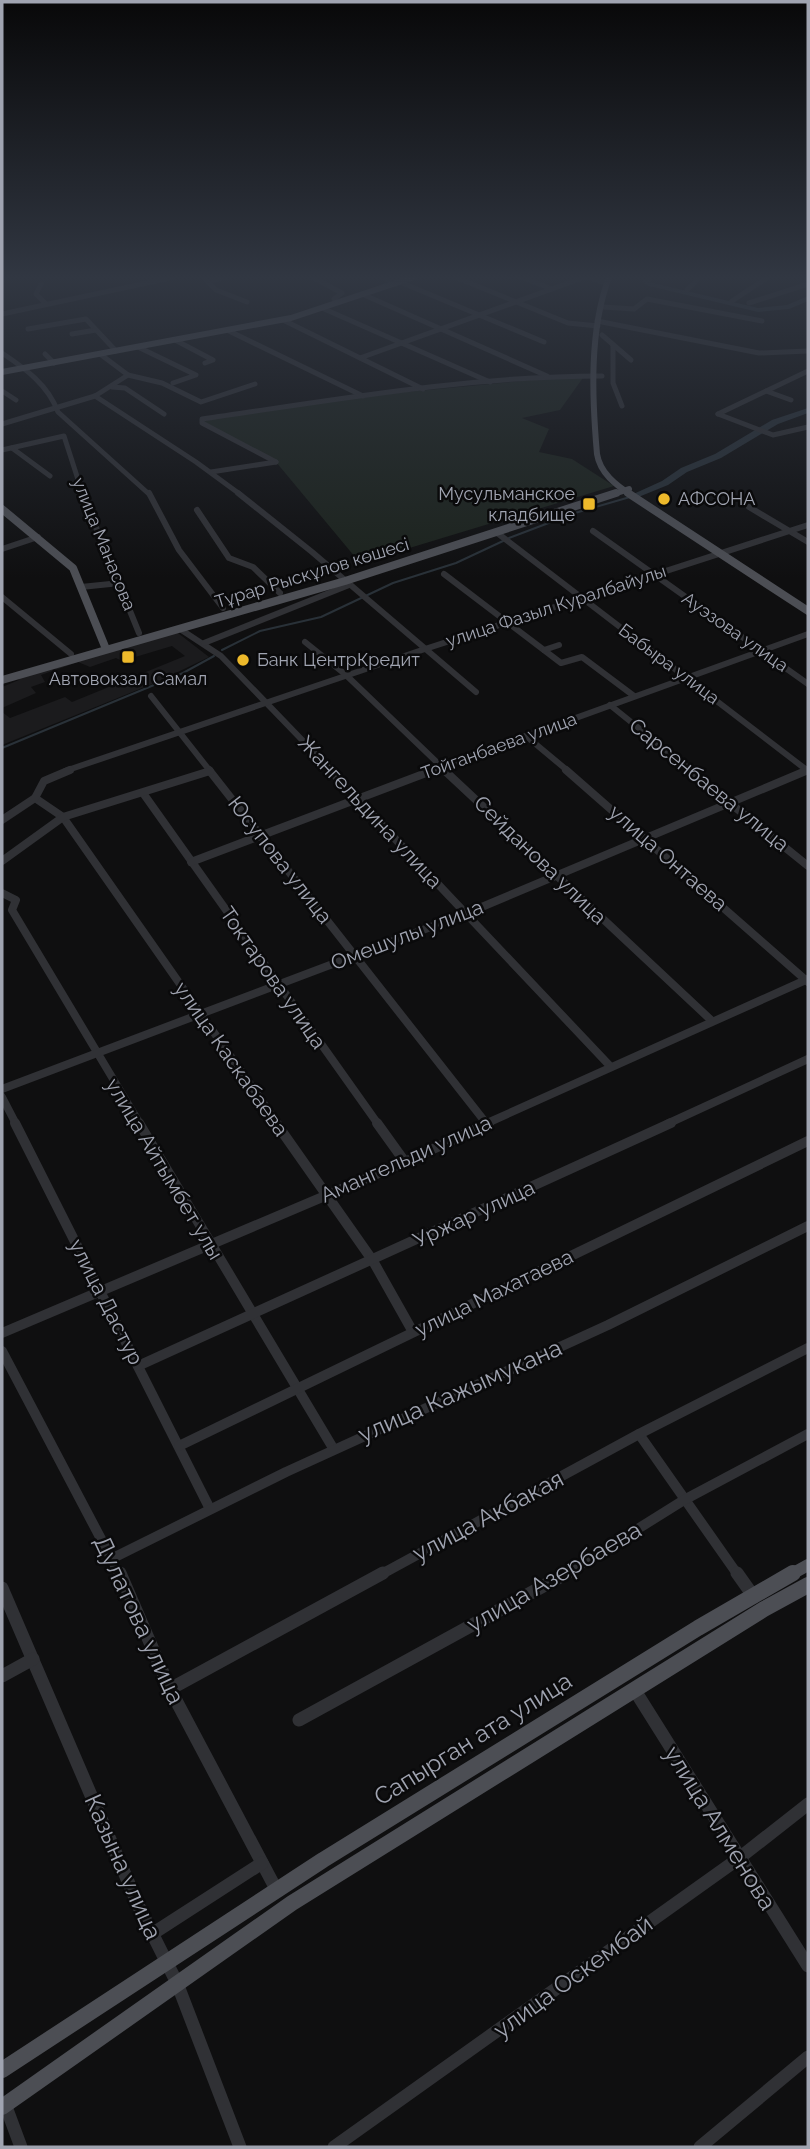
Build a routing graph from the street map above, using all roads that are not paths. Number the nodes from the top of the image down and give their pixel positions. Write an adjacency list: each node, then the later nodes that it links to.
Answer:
1 (34, 377): 25 (street)
2 (125, 377): 12 (street)
3 (138, 377): 15 (street)
4 (189, 377): 13 (street)
5 (325, 377): 22 (street)
6 (399, 377): 18 (street)
7 (479, 377): 14 (street)
8 (539, 377): 14 (street)
9 (599, 377): 36 (main road)
10 (613, 377): 26 (street)
11 (795, 377): 20 (street)
12 (121, 380): 16 (street); 17 (street)
13 (173, 383)
14 (492, 383): 18 (street)
15 (255, 384)
16 (112, 387): 17 (street); 21 (street)
17 (125, 388): 27 (street)
18 (425, 390): 22 (street)
19 (2, 391): 23 (street)
20 (766, 391): 24 (street); 29 (street)
21 (95, 396): 25 (street); 34 (street)
22 (364, 396): 34 (street)
23 (16, 400)
24 (791, 400)
25 (56, 406): 28 (street); 30 (street)
26 (622, 406)
27 (164, 414)
28 (2, 424)
29 (808, 427)
30 (81, 432): 31 (street); 56 (street)
31 (64, 436): 32 (street); 51 (street, улица Манасова)
32 (12, 447): 33 (street); 35 (street)
33 (2, 450)
34 (211, 472): 50 (street)
35 (50, 476)
36 (626, 489): 43 (main road, Тұрар Рыскұлов көшесі); 47 (main road); 50 (main road)
37 (749, 507): 42 (street)
38 (2, 510): 44 (main road)
39 (197, 510): 53 (street)
40 (808, 525): 42 (street, улица Фазыл Куралбайулы)
41 (593, 531): 49 (street, Ауэзова улица)
42 (789, 531): 45 (street); 47 (street, улица Фазыл Куралбайулы)
43 (496, 532): 50 (main road, Тұрар Рыскұлов көшесі); 55 (street, Бабыра улица)
44 (38, 537): 46 (street); 52 (main road)
45 (808, 542)
46 (2, 550)
47 (722, 553): 49 (street, улица Фазыл Куралбайулы); 57 (main road)
48 (444, 574): 58 (street)
49 (653, 575): 55 (street, улица Фазыл Куралбайулы); 68 (street, Ауэзова улица)
50 (345, 581): 53 (main road, Тұрар Рыскұлов көшесі); 59 (main road, Тұрар Рыскұлов көшесі); 63 (street); 66 (street)
51 (120, 583): 52 (street); 60 (street, улица Манасова)
52 (81, 587): 65 (main road)
53 (281, 593): 56 (main road, Тұрар Рыскұлов көшесі)
54 (2, 597): 69 (street)
55 (583, 599): 58 (street, улица Фазыл Куралбайулы); 72 (street, Бабыра улица)
56 (223, 608): 60 (main road, Тұрар Рыскұлов көшесі)
57 (808, 609)
58 (509, 622): 66 (street, улица Фазыл Куралбайулы); 67 (street)
59 (180, 629): 63 (street, Жангельдина улица); 65 (main road, Тұрар Рыскұлов көшесі)
60 (139, 633): 65 (main road, Тұрар Рыскұлов көшесі)
61 (808, 634): 68 (street, Тойганбаева улица)
62 (305, 642): 71 (street, Сейданова улица)
63 (204, 643): 78 (street, Жангельдина улица)
64 (559, 645): 67 (street)
65 (104, 646): 69 (main road, Тұрар Рыскұлов көшесі); 73 (main road, Тұрар Рыскұлов көшесі)
66 (425, 649): 71 (street, улица Фазыл Куралбайулы); 75 (street)
67 (544, 650): 77 (street)
68 (761, 650): 72 (street, Тойганбаева улица); 74 (street, Ауэзова улица)
69 (71, 654): 70 (main road, Тұрар Рыскұлов көшесі)
70 (2, 674)
71 (346, 676): 78 (street, улица Фазыл Куралбайулы); 82 (street, Сейданова улица)
72 (686, 677): 77 (street, Тойганбаева улица); 84 (street, Бабыра улица)
73 (2, 680)
74 (808, 684)
75 (476, 692)
76 (151, 696): 80 (street, Юсупова улица)
77 (634, 696): 79 (street, Тойганбаева улица)
78 (266, 702): 80 (street, улица Фазыл Куралбайулы); 87 (street, Жангельдина улица)
79 (610, 705): 81 (street, Тойганбаева улица); 88 (street, Сарсенбаева улица)
80 (182, 732): 83 (street, Юсупова улица); 86 (street, улица Фазыл Куралбайулы)
81 (526, 736): 82 (street, Тойганбаева улица); 92 (street, улица Онтаева)
82 (443, 767): 87 (street, Тойганбаева улица); 96 (street, Сейданова улица)
83 (210, 771): 85 (street); 91 (street, Юсупова улица)
84 (808, 771): 88 (street, Омешулы улица)
85 (143, 793): 89 (street); 94 (street, Токтарова улица)
86 (35, 798): 89 (street, улица Каскабаева); 90 (street, улица Фазыл Куралбайулы)
87 (356, 798): 91 (street, Тойганбаева улица); 98 (street, Жангельдина улица)
88 (730, 803): 92 (street, Омешулы улица); 95 (street, Сарсенбаева улица)
89 (64, 817): 93 (street); 102 (street, улица Каскабаева)
90 (2, 820)
91 (261, 836): 94 (street, Тойганбаева улица); 99 (street, Юсупова улица)
92 (646, 838): 96 (street, Омешулы улица); 100 (street, улица Онтаева)
93 (2, 861)
94 (191, 862): 101 (street, Токтарова улица)
95 (808, 866)
96 (555, 876): 98 (street, Омешулы улица); 103 (street, Сейданова улица)
97 (2, 894): 104 (street, улица Айтымбет улы)
98 (466, 914): 99 (street, Омешулы улица); 106 (street, Жангельдина улица)
99 (354, 955): 101 (street, Омешулы улица); 109 (street, Юсупова улица)
100 (807, 980): 103 (street, Амангельди улица)
101 (277, 985): 102 (street, Омешулы улица); 111 (street, Токтарова улица)
102 (199, 1015): 104 (street, Омешулы улица); 112 (street, улица Каскабаева)
103 (712, 1021): 106 (street, Амангельди улица)
104 (94, 1052): 107 (street, Омешулы улица); 114 (street, улица Айтымбет улы)
105 (808, 1059): 115 (street, Уржар улица)
106 (610, 1066): 109 (street, Амангельди улица)
107 (2, 1089)
108 (2, 1097): 116 (street, улица Дастур)
109 (486, 1124): 111 (street, Амангельди улица)
110 (808, 1141): 118 (street, улица Махатаева)
111 (405, 1162): 112 (street, Амангельди улица)
112 (326, 1196): 114 (street, Амангельди улица); 115 (street, улица Каскабаева)
113 (808, 1226): 127 (street, улица Кажымукана)
114 (209, 1244): 116 (street, Амангельди улица); 117 (street, улица Айтымбет улы)
115 (373, 1262): 117 (street, Уржар улица); 118 (street, улица Каскабаева)
116 (100, 1290): 119 (street, Амангельди улица); 122 (street, улица Дастур)
117 (252, 1312): 122 (street, Уржар улица); 123 (street, улица Айтымбет улы)
118 (413, 1332): 123 (street, улица Махатаева)
119 (2, 1333)
120 (808, 1348): 124 (street, улица Акбакая)
121 (2, 1351): 130 (street, Дулатова улица)
122 (138, 1366): 126 (street, улица Дастур)
123 (298, 1388): 126 (street, улица Махатаева); 127 (street, улица Айтымбет улы)
124 (639, 1434): 128 (street); 138 (street, улица Акбакая)
125 (808, 1434): 128 (street, улица Азербаева)
126 (179, 1446): 129 (street, улица Дастур)
127 (333, 1448): 129 (street, улица Кажымукана)
128 (684, 1500): 134 (street); 140 (street, улица Азербаева)
129 (209, 1507): 130 (street, улица Кажымукана)
130 (113, 1559): 138 (street, Дулатова улица)
131 (808, 1565): 134 (main road, Сапырган ата улица)
132 (808, 1585): 135 (main road, Сапырган ата улица)
133 (2, 1588): 136 (street, Казына улица)
134 (752, 1595): 135 (street); 144 (main road, Сапырган ата улица)
135 (764, 1609): 139 (main road, Сапырган ата улица)
136 (33, 1659): 137 (street); 145 (street, Казына улица)
137 (2, 1676)
138 (170, 1689): 143 (street, Дулатова улица)
139 (634, 1689): 142 (street, улица Алменова); 148 (main road, Сапырган ата улица)
140 (299, 1720)
141 (808, 1804): 142 (street, улица Оскембай)
142 (738, 1859): 147 (street, улица Алменова); 154 (street, улица Оскембай)
143 (262, 1864): 144 (street, Дулатова улица); 145 (street)
144 (276, 1889): 146 (main road, Сапырган ата улица)
145 (152, 1934): 146 (street, Казына улица)
146 (167, 1960): 148 (street, Казына улица); 150 (main road, Сапырган ата улица)
147 (808, 1966)
148 (177, 1983): 151 (main road, Сапырган ата улица); 153 (street, Казына улица)
149 (808, 2057): 155 (street)
150 (2, 2070)
151 (3, 2106): 152 (street)
152 (21, 2147)
153 (240, 2147)
154 (334, 2147)
155 (701, 2147)

